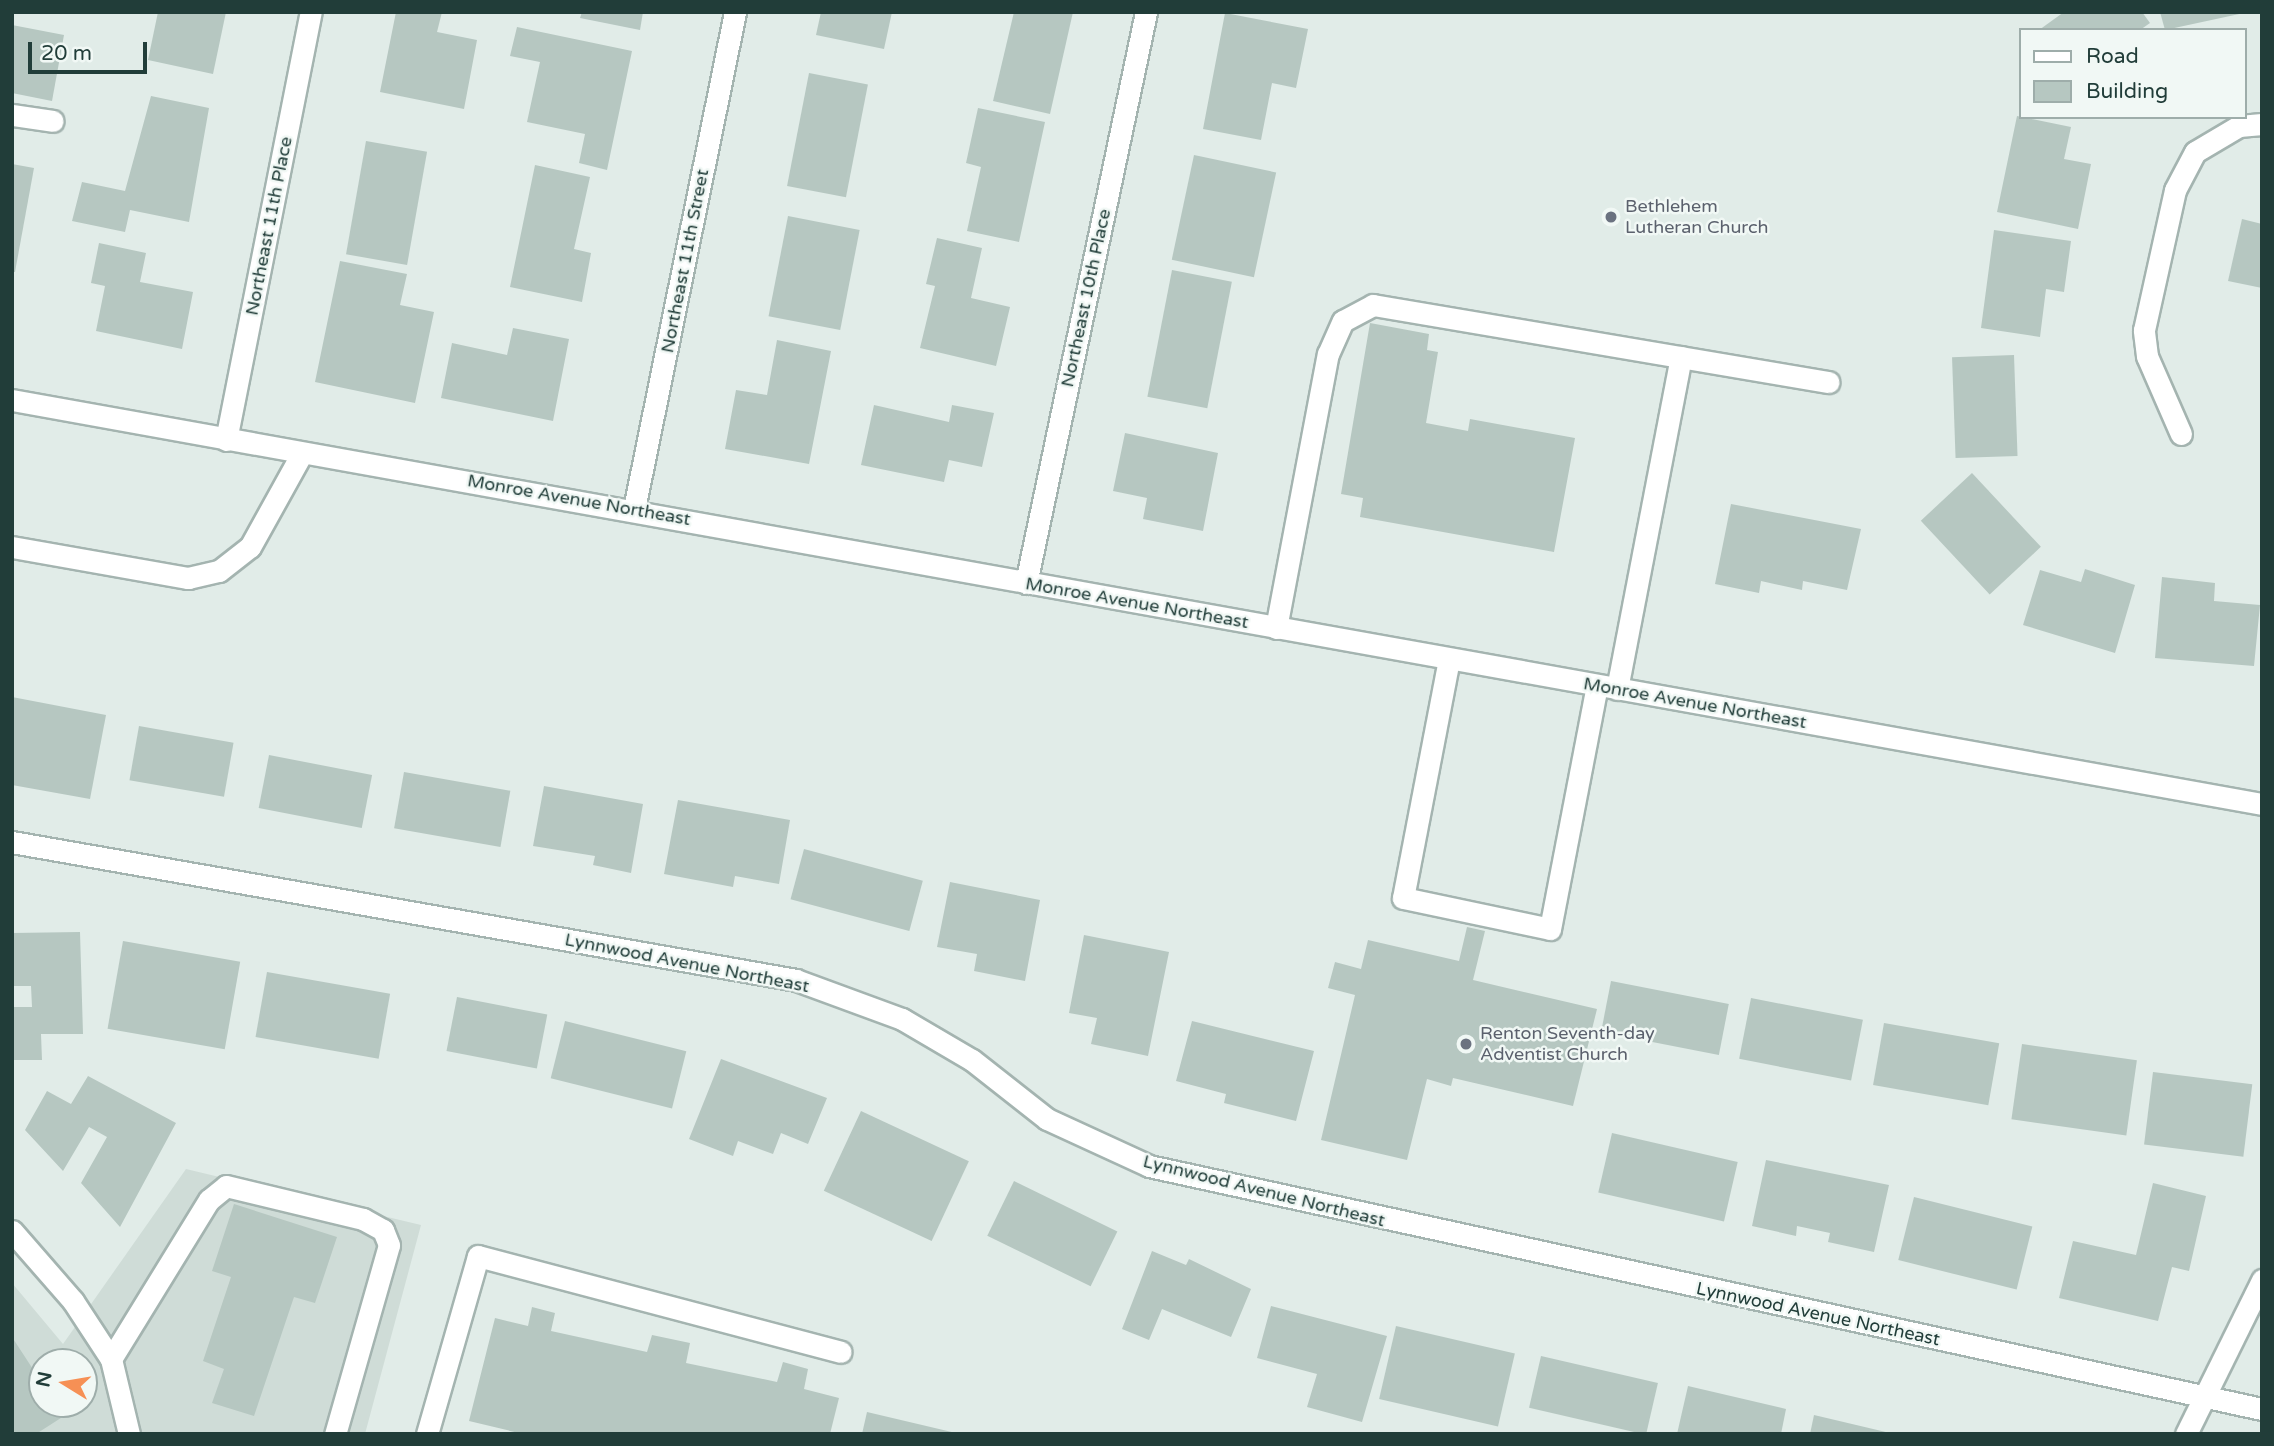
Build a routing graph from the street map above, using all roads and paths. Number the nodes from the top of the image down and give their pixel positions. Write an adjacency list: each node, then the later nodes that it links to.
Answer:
1 (311, 12): 11 (street, Northeast 11th Place)
2 (735, 12): 13 (street, Northeast 11th Street)
3 (1146, 12): 15 (street, Northeast 10th Place)
4 (12, 115): 5 (street)
5 (52, 121)
6 (2262, 124): 10 (street)
7 (1681, 357): 8 (street); 16 (street); 18 (street)
8 (1829, 382)
9 (12, 401): 11 (street, Monroe Avenue Northeast)
10 (2181, 435)
11 (226, 440): 12 (street, Monroe Avenue Northeast)
12 (302, 453): 13 (street, Monroe Avenue Northeast); 14 (street)
13 (634, 509): 15 (street, Monroe Avenue Northeast)
14 (12, 547)
15 (1026, 583): 16 (street, Monroe Avenue Northeast)
16 (1276, 628): 17 (street, Monroe Avenue Northeast)
17 (1449, 659): 18 (street, Monroe Avenue Northeast); 18 (street)
18 (1607, 687): 19 (street, Monroe Avenue Northeast)
19 (2262, 804)
20 (12, 842): 25 (street, Lynnwood Avenue Northeast)
21 (12, 1231): 24 (street)
22 (2262, 1280): 25 (street)
23 (841, 1352): 29 (street)
24 (111, 1359): 27 (street); 28 (street)
25 (2205, 1399): 26 (street, Lynnwood Avenue Northeast); 30 (street)
26 (2262, 1409)
27 (129, 1434)
28 (335, 1434)
29 (427, 1434)
30 (2186, 1434)

